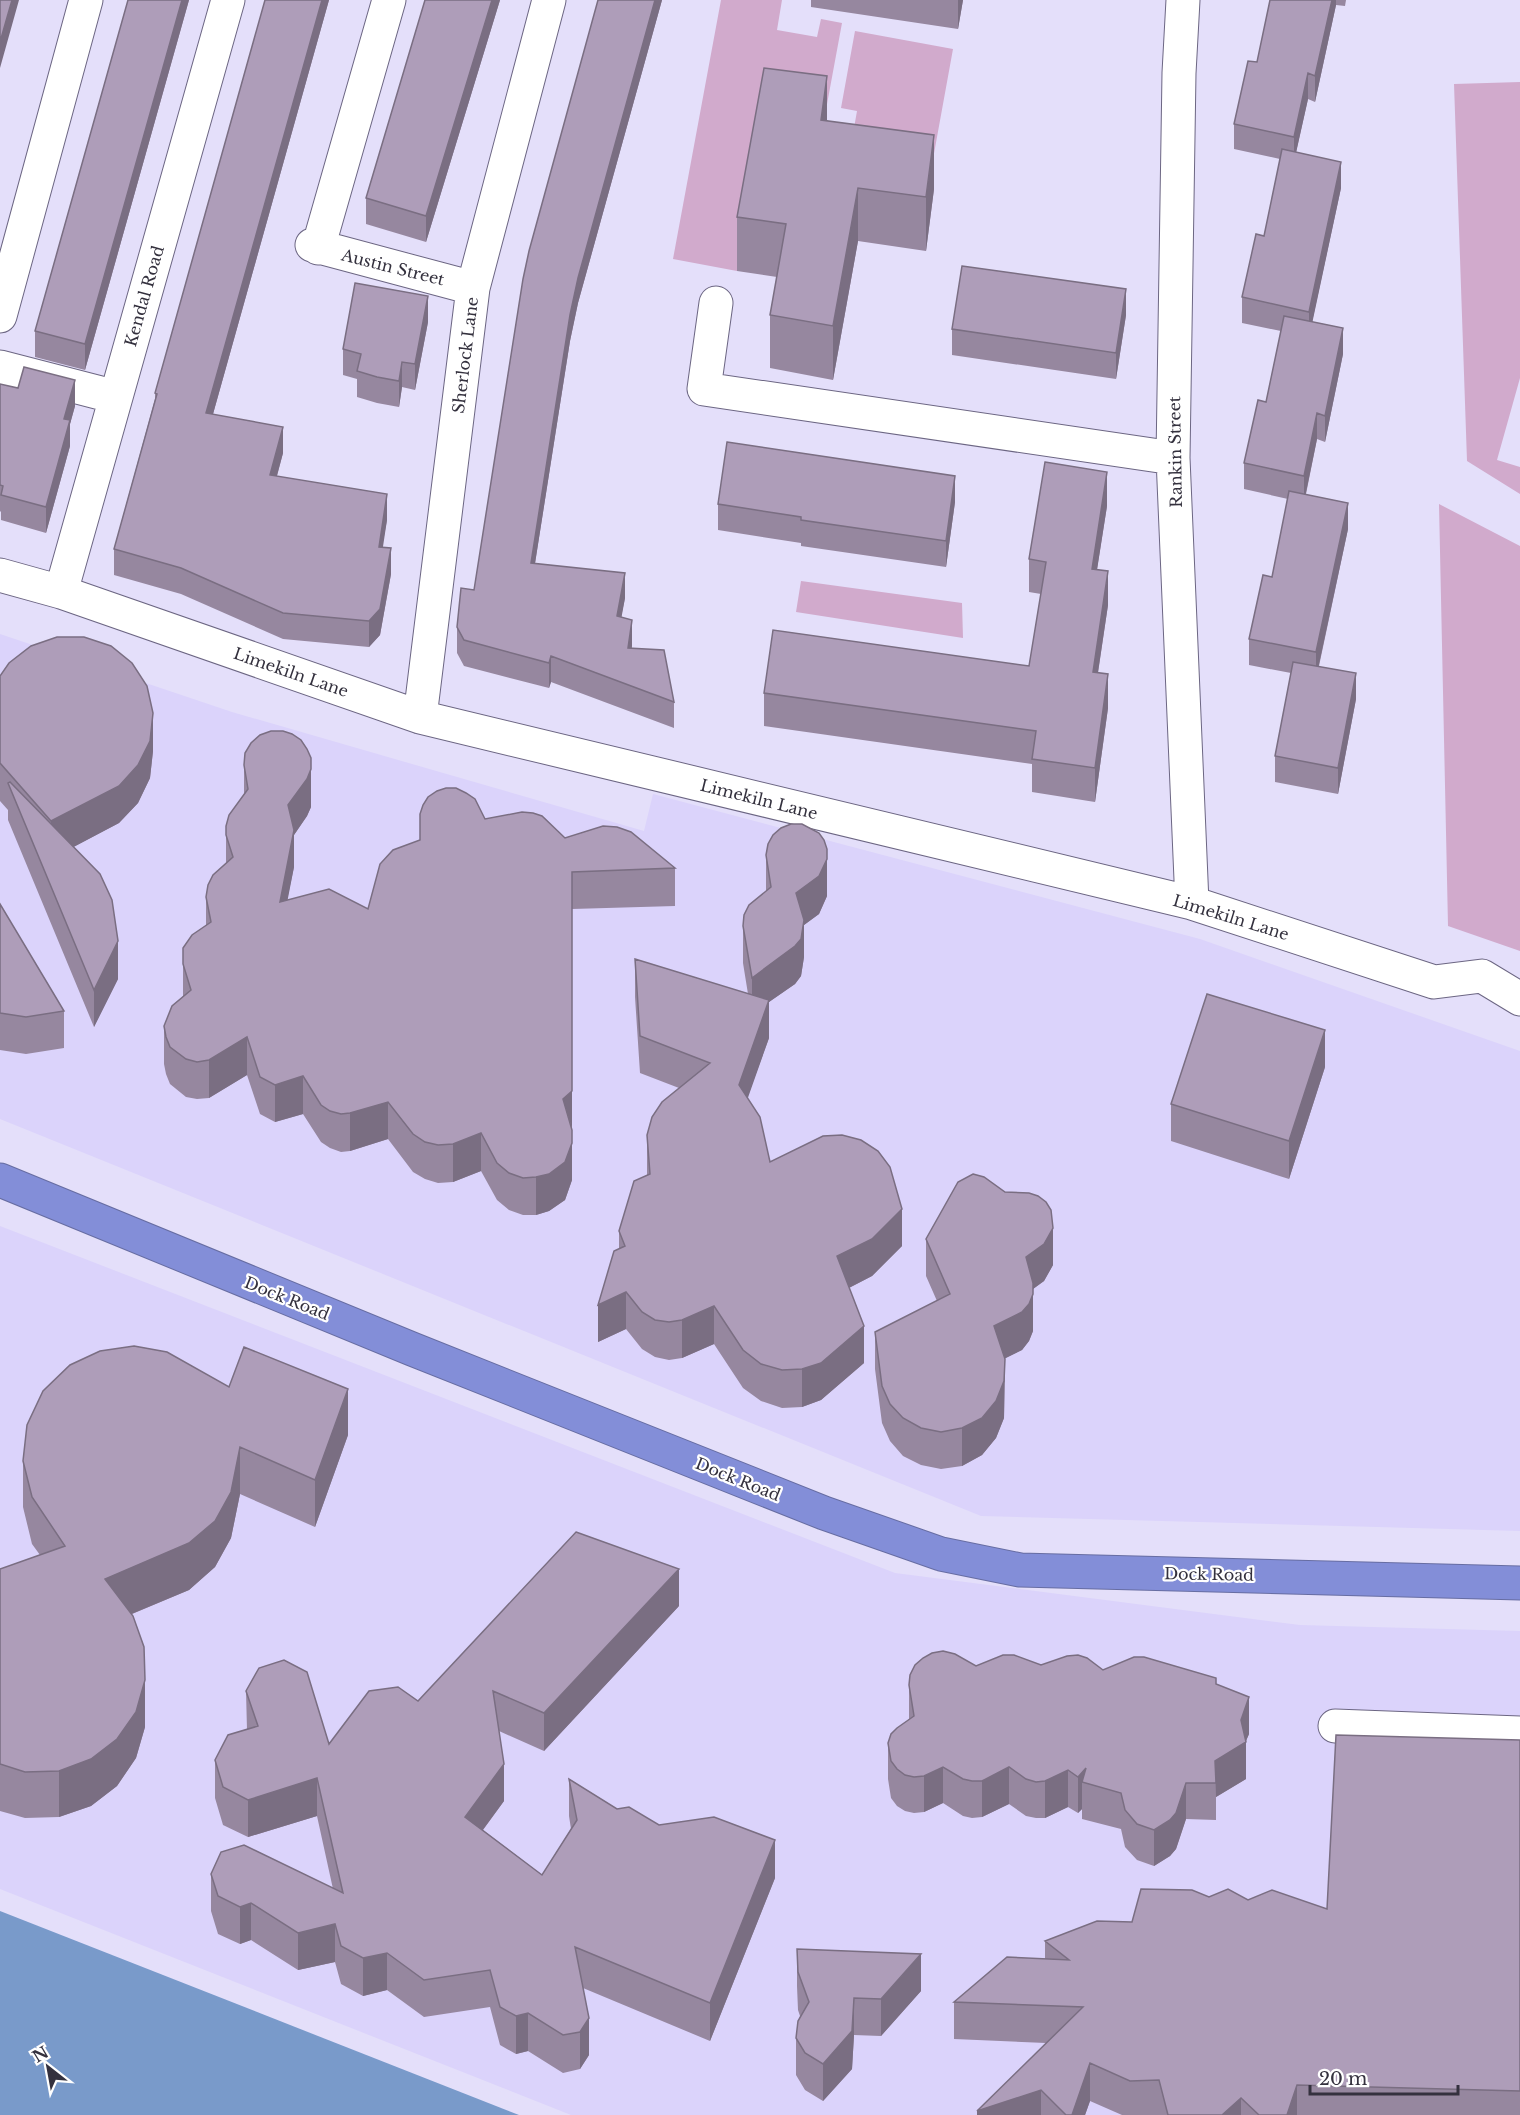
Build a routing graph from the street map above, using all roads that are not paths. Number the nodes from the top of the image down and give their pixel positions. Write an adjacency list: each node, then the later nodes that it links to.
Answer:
1 (86, 0): 8 (street)
2 (228, 0): 10 (street, Kendal Road)
3 (389, 0): 6 (street, Austin Street)
4 (549, 0): 6 (street, Sherlock Lane)
5 (1183, 0): 11 (street, Rankin Street)
6 (473, 288): 14 (street, Sherlock Lane)
7 (716, 303): 11 (street)
8 (0, 316)
9 (0, 367): 10 (street)
10 (116, 397): 13 (street, Kendal Road)
11 (1173, 458): 15 (street, Rankin Street)
12 (0, 575): 13 (street, Limekiln Lane)
13 (61, 592): 14 (street, Limekiln Lane)
14 (420, 717): 15 (street, Limekiln Lane)
15 (1192, 903): 16 (street, Limekiln Lane)
16 (1520, 999)
17 (0, 1180): 18 (highway, Dock Road)
18 (1520, 1583)
19 (1335, 1726): 20 (street)
20 (1520, 1733)

